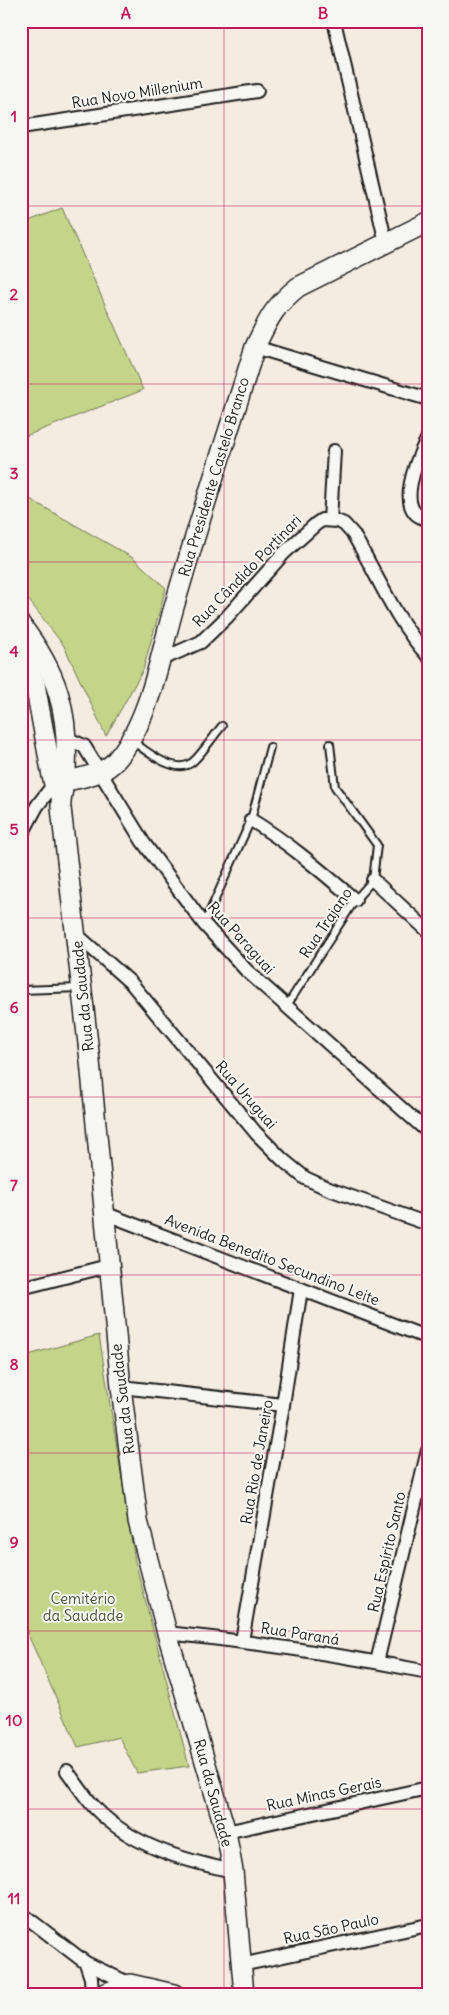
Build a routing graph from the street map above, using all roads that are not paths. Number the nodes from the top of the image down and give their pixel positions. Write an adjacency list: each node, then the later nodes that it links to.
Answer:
1 (334, 21): 5 (street)
2 (257, 91): 3 (street, Rua Novo Millenium)
3 (21, 127)
4 (428, 222): 5 (main road, Rua Presidente Castelo Branco)
5 (386, 243): 6 (main road, Rua Presidente Castelo Branco)
6 (255, 347): 7 (street); 15 (main road, Rua Presidente Castelo Branco)
7 (428, 399)
8 (428, 437): 10 (street)
9 (334, 451): 11 (street)
10 (428, 519)
11 (330, 520): 14 (street); 15 (street, Rua Cândido Portinari)
12 (21, 625): 17 (main road)
13 (21, 652): 22 (main road)
14 (428, 656)
15 (160, 660): 18 (main road, Rua Presidente Castelo Branco)
16 (222, 726): 18 (lane)
17 (66, 738): 21 (street, Rua Paraguai); 22 (main road)
18 (130, 739): 21 (main road, Rua Presidente Castelo Branco)
19 (330, 744): 25 (lane)
20 (270, 747): 23 (lane)
21 (100, 772): 22 (main road, Rua Presidente Castelo Branco); 27 (street, Rua Paraguai)
22 (60, 786): 24 (street); 29 (main road, Rua da Saudade)
23 (251, 820): 26 (street); 27 (lane)
24 (21, 836)
25 (373, 880): 26 (lane, Rua Trajano); 28 (street)
26 (355, 900): 32 (lane, Rua Trajano)
27 (204, 924): 32 (street, Rua Paraguai)
28 (428, 931)
29 (76, 935): 30 (main road, Rua da Saudade); 35 (street, Rua Uruguai)
30 (81, 988): 31 (lane); 34 (main road, Rua da Saudade)
31 (21, 990)
32 (286, 1008): 33 (street, Rua Paraguai)
33 (428, 1132)
34 (104, 1213): 36 (main road, Rua da Saudade); 38 (street, Avenida Benedito Secundino Leite)
35 (428, 1224)
36 (108, 1266): 37 (street); 40 (main road, Rua da Saudade)
37 (21, 1288)
38 (301, 1289): 39 (street, Avenida Benedito Secundino Leite); 41 (street, Rua Rio de Janeiro)
39 (428, 1338)
40 (121, 1387): 41 (street); 43 (main road, Rua da Saudade)
41 (283, 1405): 44 (street, Rua Rio de Janeiro)
42 (428, 1450): 45 (street, Rua Espírito Santo)
43 (167, 1633): 44 (street, Rua Paraná); 49 (main road, Rua da Saudade)
44 (242, 1641): 45 (street, Rua Paraná)
45 (378, 1662): 46 (street, Rua Paraná)
46 (428, 1672)
47 (67, 1771): 50 (street)
48 (428, 1788): 49 (street, Rua Minas Gerais)
49 (226, 1832): 50 (main road, Rua da Saudade)
50 (233, 1871): 54 (main road, Rua da Saudade)
51 (21, 1913): 53 (street)
52 (428, 1925): 54 (street, Rua São Paulo)
53 (86, 1963): 55 (street); 57 (street)
54 (241, 1965): 56 (main road, Rua da Saudade)
55 (130, 1984): 58 (main road); 59 (main road)
56 (242, 1992)
57 (92, 1994)
58 (103, 1994)
59 (174, 1994)

